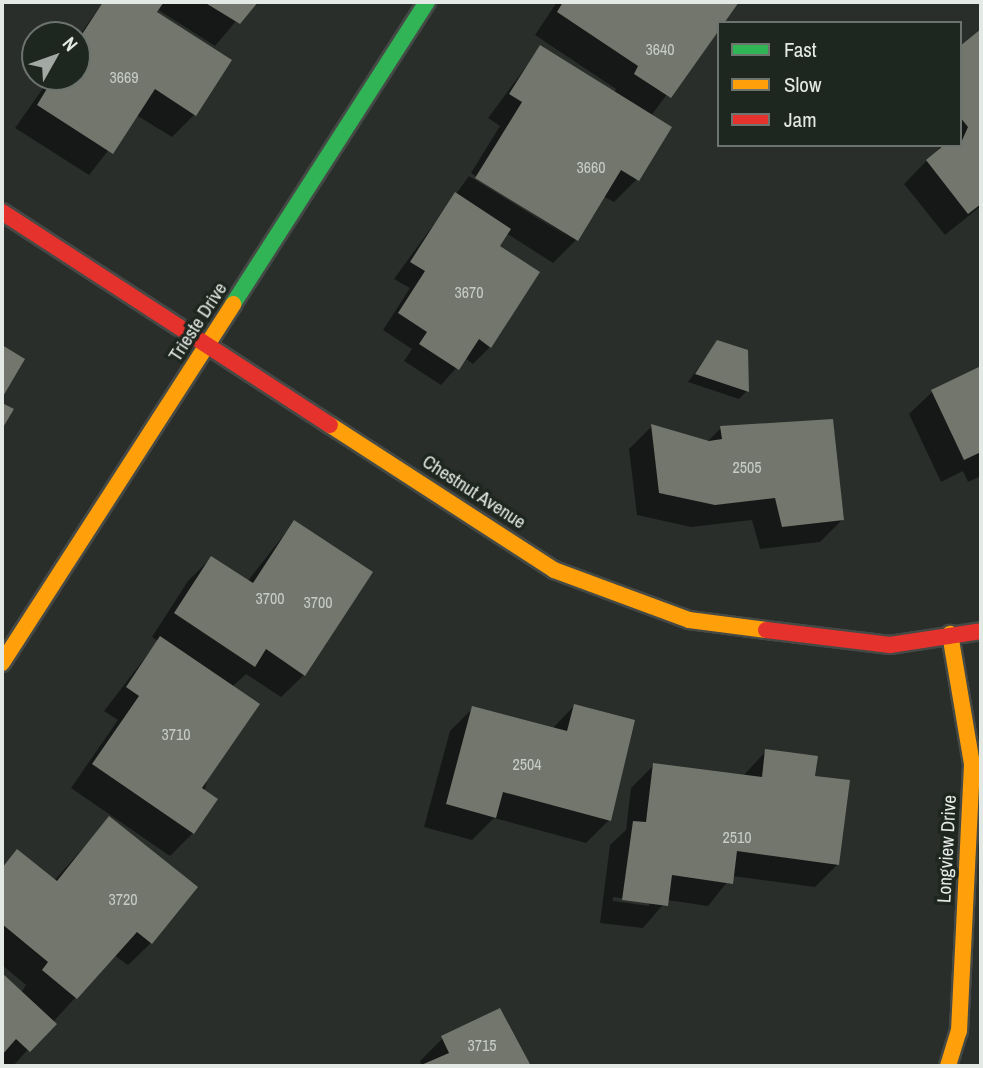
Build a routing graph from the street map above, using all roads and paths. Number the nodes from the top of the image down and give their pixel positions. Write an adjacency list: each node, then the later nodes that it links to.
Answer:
1 (427, 2): 3 (street, Trieste Drive)
2 (2, 212): 3 (street, Chestnut Avenue)
3 (209, 346): 5 (street, Chestnut Avenue); 6 (street, Trieste Drive)
4 (981, 631): 5 (street, Chestnut Avenue)
5 (950, 634): 7 (street, Longview Drive)
6 (2, 663)
7 (948, 1066)

